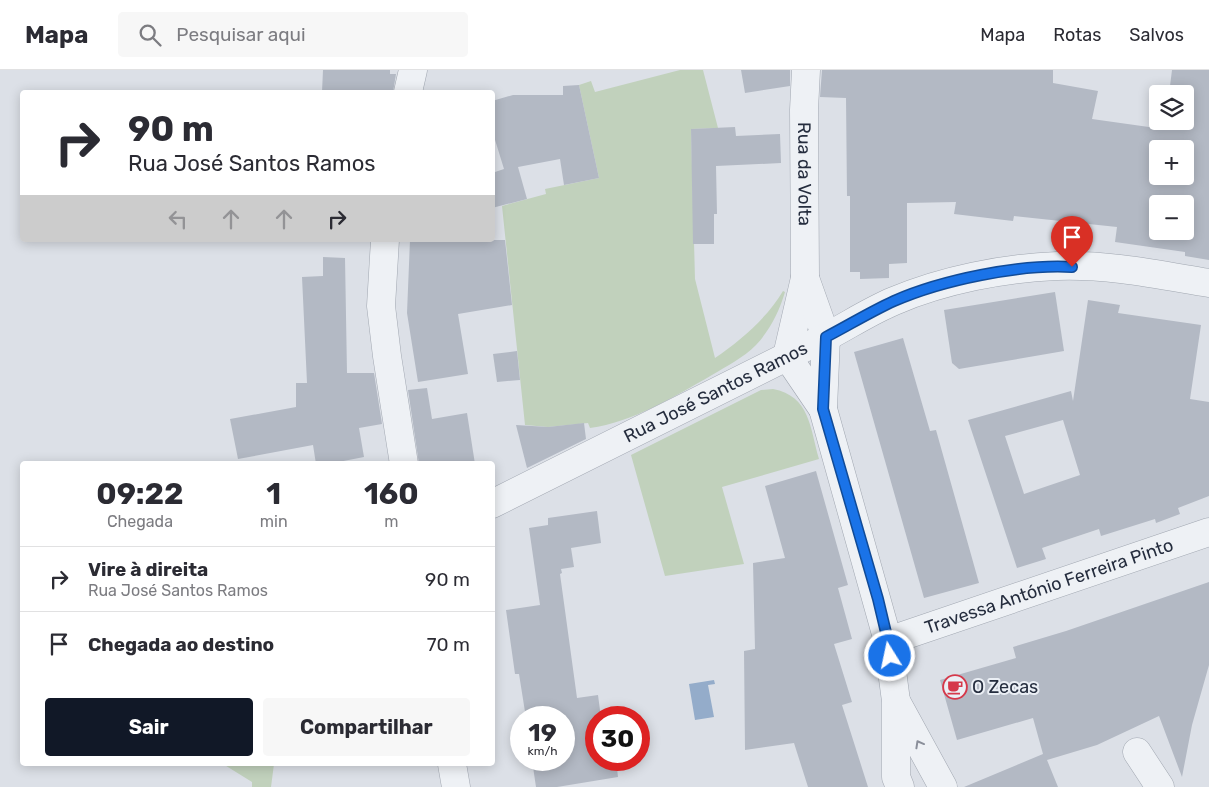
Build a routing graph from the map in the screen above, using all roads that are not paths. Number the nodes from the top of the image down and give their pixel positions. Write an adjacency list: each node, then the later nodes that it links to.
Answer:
1 (413, 70): 3 (street)
2 (806, 83): 5 (street, Rua da Volta)
3 (408, 90)
4 (385, 242): 10 (street)
5 (805, 278): 7 (street, Rua da Volta); 8 (street, Rua da Volta)
6 (1209, 283): 7 (street, Rua José Santos Ramos)
7 (826, 337): 8 (street, Rua José Santos Ramos); 9 (street)
8 (787, 356): 9 (street); 11 (street, Rua José Santos Ramos)
9 (823, 409): 13 (street)
10 (404, 461)
11 (495, 502)
12 (1209, 532): 13 (street, Travessa António Ferreira Pinto)
13 (888, 641): 14 (street)
14 (896, 701): 18 (street); 19 (street, one-way to 14)
15 (1137, 752): 20 (street)
16 (452, 766): 17 (street)
17 (456, 787)
18 (900, 787)
19 (943, 787)
20 (1160, 787)

